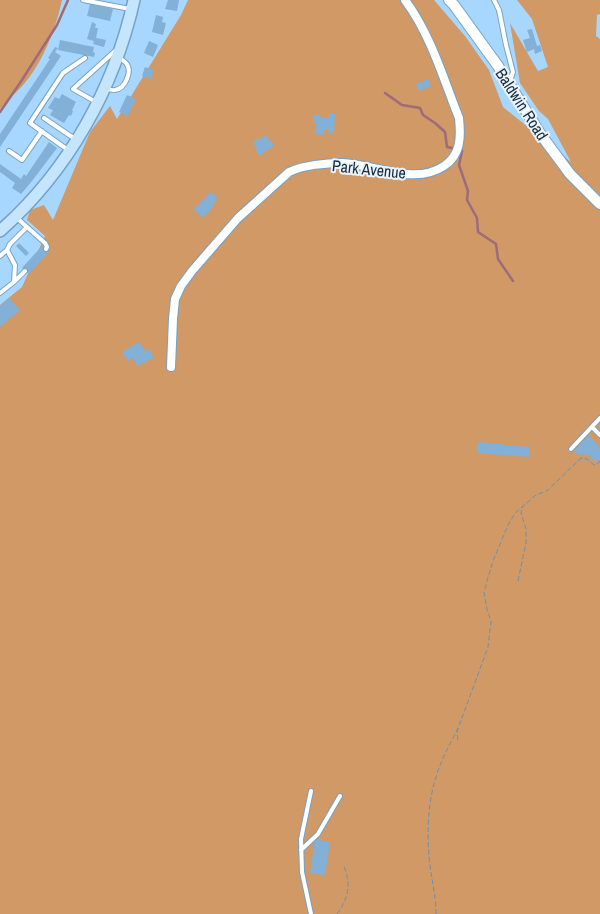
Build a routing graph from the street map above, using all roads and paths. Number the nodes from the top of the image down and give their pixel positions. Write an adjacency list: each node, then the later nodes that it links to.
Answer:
1 (83, 0): 5 (lane)
2 (405, 0): 27 (street, Park Avenue)
3 (449, 0): 9 (street, Baldwin Road)
4 (494, 0): 9 (lane)
5 (133, 5): 6 (main road)
6 (122, 44): 7 (main road); 11 (lane)
7 (118, 57): 10 (main road); 10 (lane)
8 (85, 58): 13 (lane)
9 (509, 83): 17 (street, Baldwin Road)
10 (105, 89): 11 (main road)
11 (98, 104): 14 (main road)
12 (44, 118): 14 (lane)
13 (42, 131): 15 (lane); 16 (lane)
14 (77, 141): 16 (main road)
15 (9, 151)
16 (70, 151): 18 (main road)
17 (600, 204)
18 (16, 217): 19 (lane); 20 (main road)
19 (27, 227): 21 (lane); 22 (lane)
20 (0, 231)
21 (46, 249)
22 (7, 250): 23 (lane); 25 (lane)
23 (0, 256)
24 (25, 270): 25 (lane)
25 (14, 282): 26 (lane)
26 (0, 293)
27 (171, 368)
28 (600, 418): 29 (lane)
29 (592, 427): 30 (lane); 31 (lane)
30 (600, 435)
31 (571, 449)
32 (600, 461): 33 (path)
33 (523, 506): 34 (path); 35 (path)
34 (518, 581)
35 (460, 723): 36 (path); 43 (path)
36 (458, 740)
37 (311, 791): 39 (lane)
38 (340, 796): 39 (lane)
39 (302, 850): 41 (lane)
40 (344, 866): 42 (path)
41 (311, 914)
42 (337, 914)
43 (436, 914)

